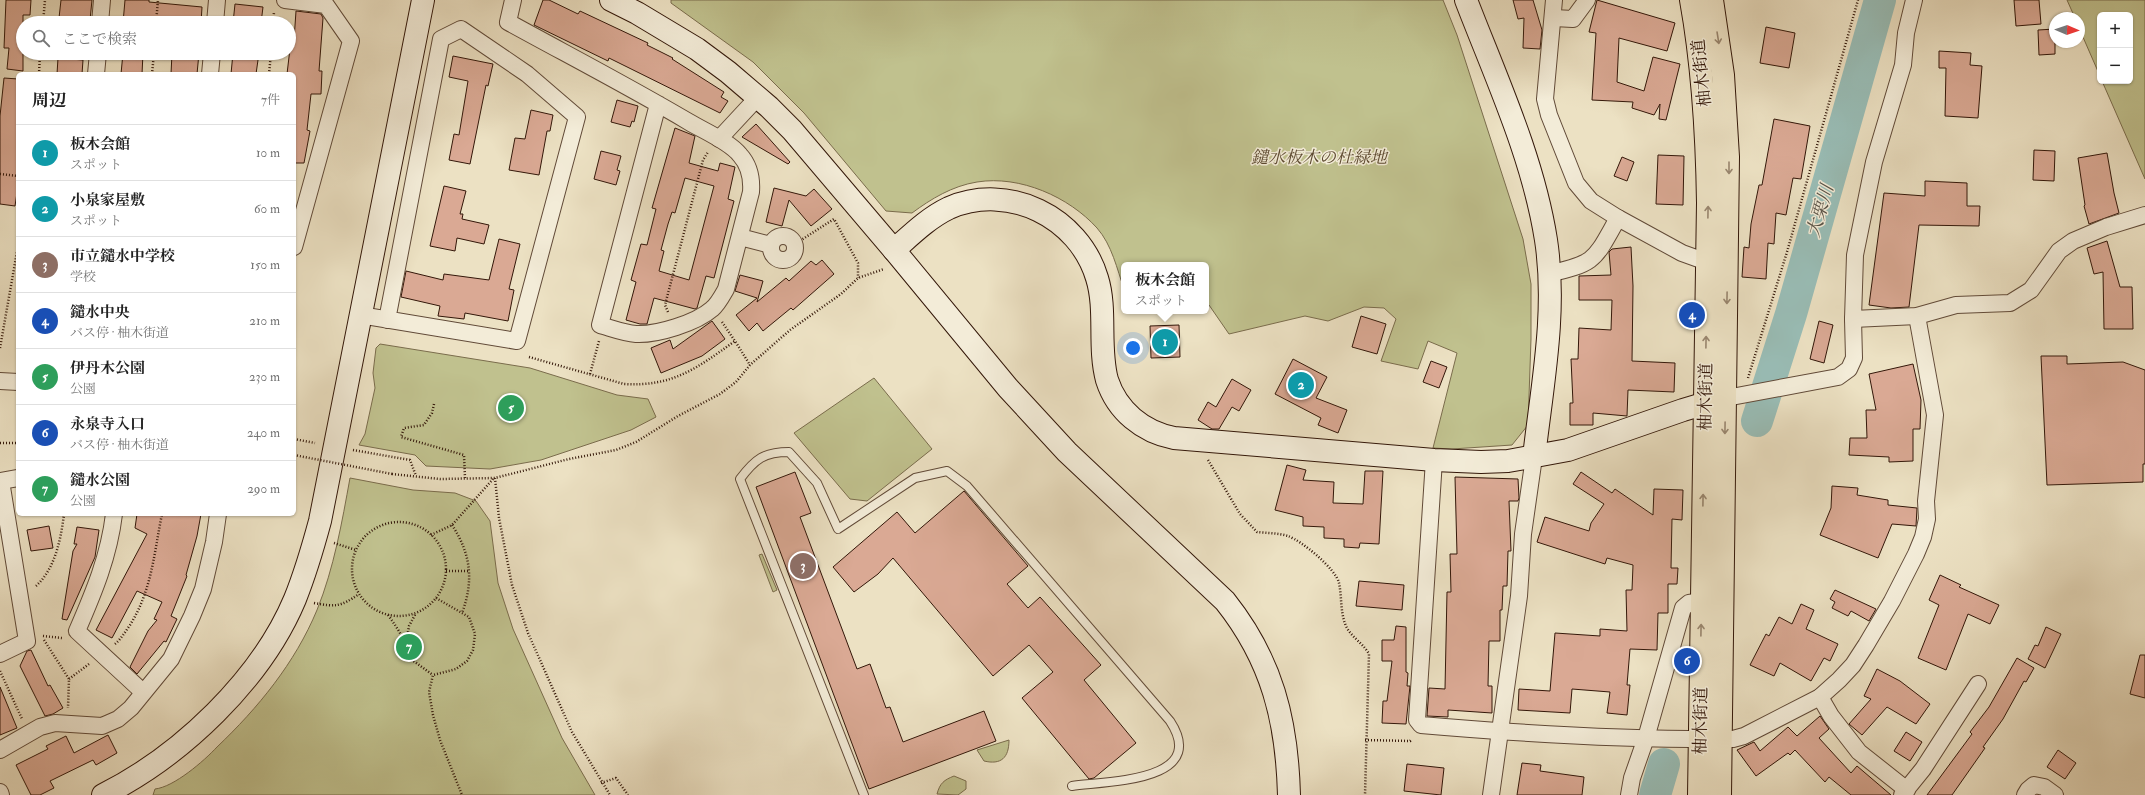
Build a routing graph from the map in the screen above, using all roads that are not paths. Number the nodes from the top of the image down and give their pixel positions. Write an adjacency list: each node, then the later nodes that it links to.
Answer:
1 (102, 0): 13 (street)
2 (217, 0): 14 (street)
3 (285, 0): 28 (street)
4 (423, 0): 16 (street)
5 (513, 0): 23 (street)
6 (610, 0): 22 (street)
7 (1466, 0): 32 (street)
8 (1554, 0): 15 (street)
9 (1587, 0): 15 (street)
10 (1691, 0): 31 (main road, 柚木街道, one-way to 10)
11 (1712, 0): 39 (main road, 柚木街道, one-way to 39)
12 (1914, 0): 35 (street)
13 (101, 16)
14 (216, 16)
15 (1554, 18): 26 (street)
16 (416, 39): 17 (street); 33 (street)
17 (441, 39): 36 (street); 36 (street)
18 (97, 60): 20 (street)
19 (211, 60): 21 (street)
20 (96, 72)
21 (210, 72)
22 (758, 97): 24 (street); 30 (street)
23 (658, 104): 24 (street); 27 (street)
24 (718, 139): 27 (street)
25 (2145, 216): 34 (street)
26 (1618, 218): 31 (street); 32 (street)
27 (740, 237): 29 (street)
28 (296, 240)
29 (795, 244)
30 (890, 259): 42 (street); 60 (street)
31 (1707, 262): 40 (main road, 柚木街道, one-way to 31)
32 (1548, 274): 41 (street)
33 (360, 315): 36 (street); 57 (street)
34 (1917, 316): 35 (street); 51 (street)
35 (1853, 319): 39 (street)
36 (387, 320)
37 (0, 381): 38 (street)
38 (16, 382)
39 (1726, 398): 40 (street); 54 (main road, 柚木街道, one-way to 54)
40 (1705, 403): 41 (street); 47 (main road, 柚木街道, one-way to 40)
41 (1534, 457): 42 (street); 52 (street)
42 (1434, 460): 52 (street)
43 (16, 478): 44 (street)
44 (1, 481): 48 (street)
45 (114, 516): 50 (street)
46 (218, 516): 50 (street)
47 (1702, 601): 53 (street); 54 (main road, 柚木街道, one-way to 47)
48 (0, 654)
49 (1978, 684): 58 (street)
50 (143, 692): 55 (street)
51 (1820, 697): 54 (street); 58 (street)
52 (1499, 732): 53 (street); 61 (street)
53 (1648, 738): 54 (street); 62 (street)
54 (1701, 739): 63 (main road, 柚木街道); 64 (main road, 柚木街道)
55 (0, 750)
56 (1072, 786): 59 (lane)
57 (116, 792)
58 (1904, 792)
59 (864, 795)
60 (1289, 795)
61 (1491, 795)
62 (1629, 795)
63 (1699, 795)
64 (1720, 795)
65 (2025, 795): 66 (street)
66 (2055, 795)

